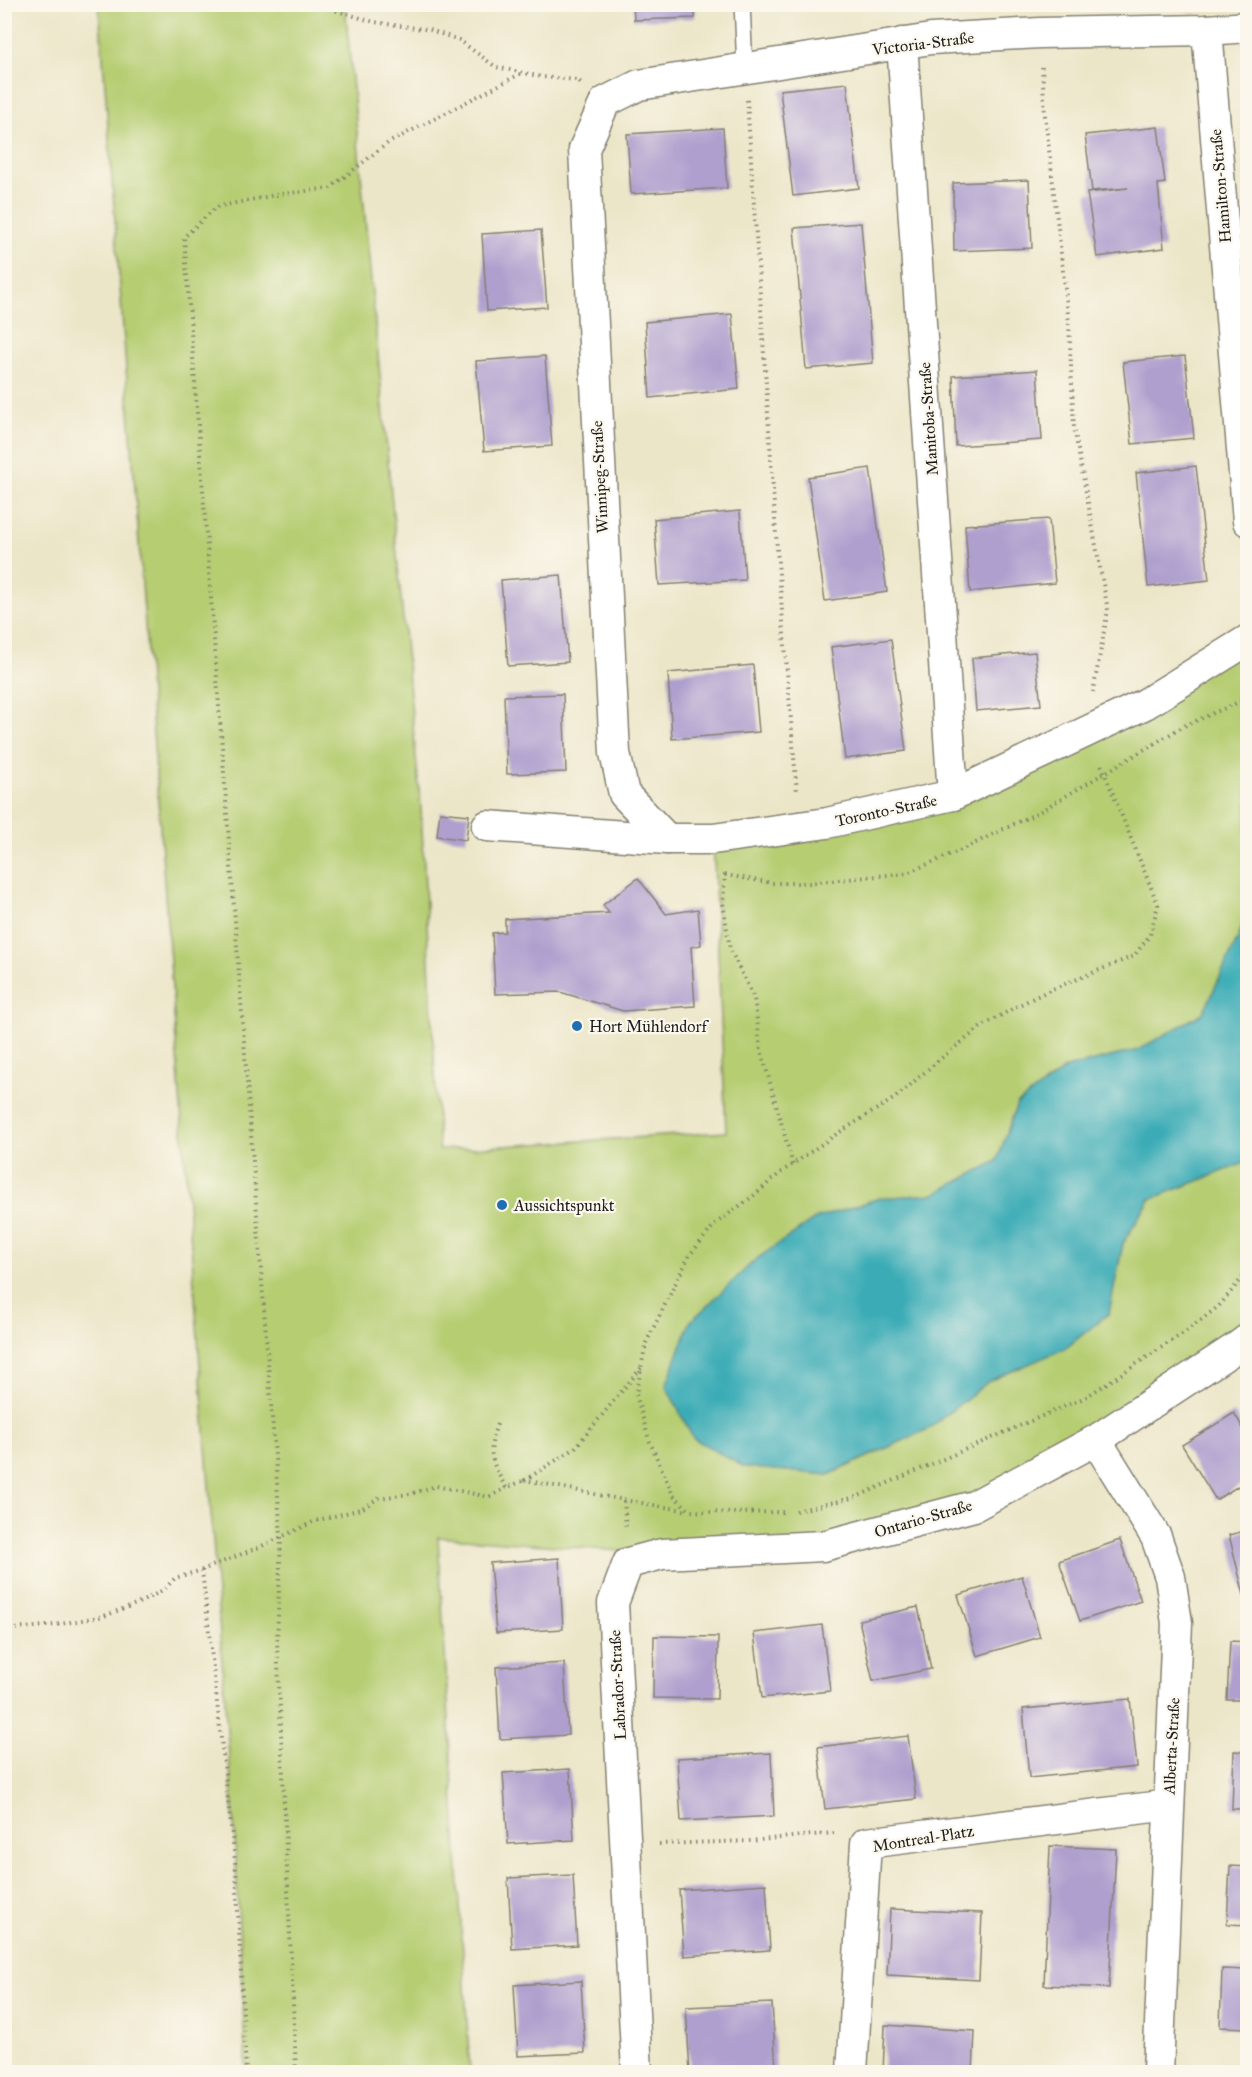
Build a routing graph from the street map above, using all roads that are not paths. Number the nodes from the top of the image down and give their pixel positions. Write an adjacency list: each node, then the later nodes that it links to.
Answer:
1 (742, 4): 5 (lane)
2 (1248, 27): 3 (street, Victoria-Straße)
3 (1207, 30): 4 (street, Victoria-Straße); 7 (street, Hamilton-Straße)
4 (902, 43): 5 (street, Victoria-Straße); 9 (street, Manitoba-Straße)
5 (745, 68): 6 (street, Victoria-Straße)
6 (605, 102): 11 (street, Winnipeg-Straße)
7 (1248, 521)
8 (1248, 640): 9 (street, Toronto-Straße)
9 (953, 795): 11 (street, Toronto-Straße)
10 (487, 826): 11 (street, Toronto-Straße)
11 (667, 838)
12 (1245, 1346): 13 (street, Ontario-Straße)
13 (1096, 1440): 14 (street, Ontario-Straße); 15 (street, Alberta-Straße)
14 (662, 1554): 16 (street, Labrador-Straße)
15 (1169, 1805): 17 (street, Montreal-Platz); 18 (street, Alberta-Straße)
16 (637, 2073)
17 (852, 2073)
18 (1158, 2073)

